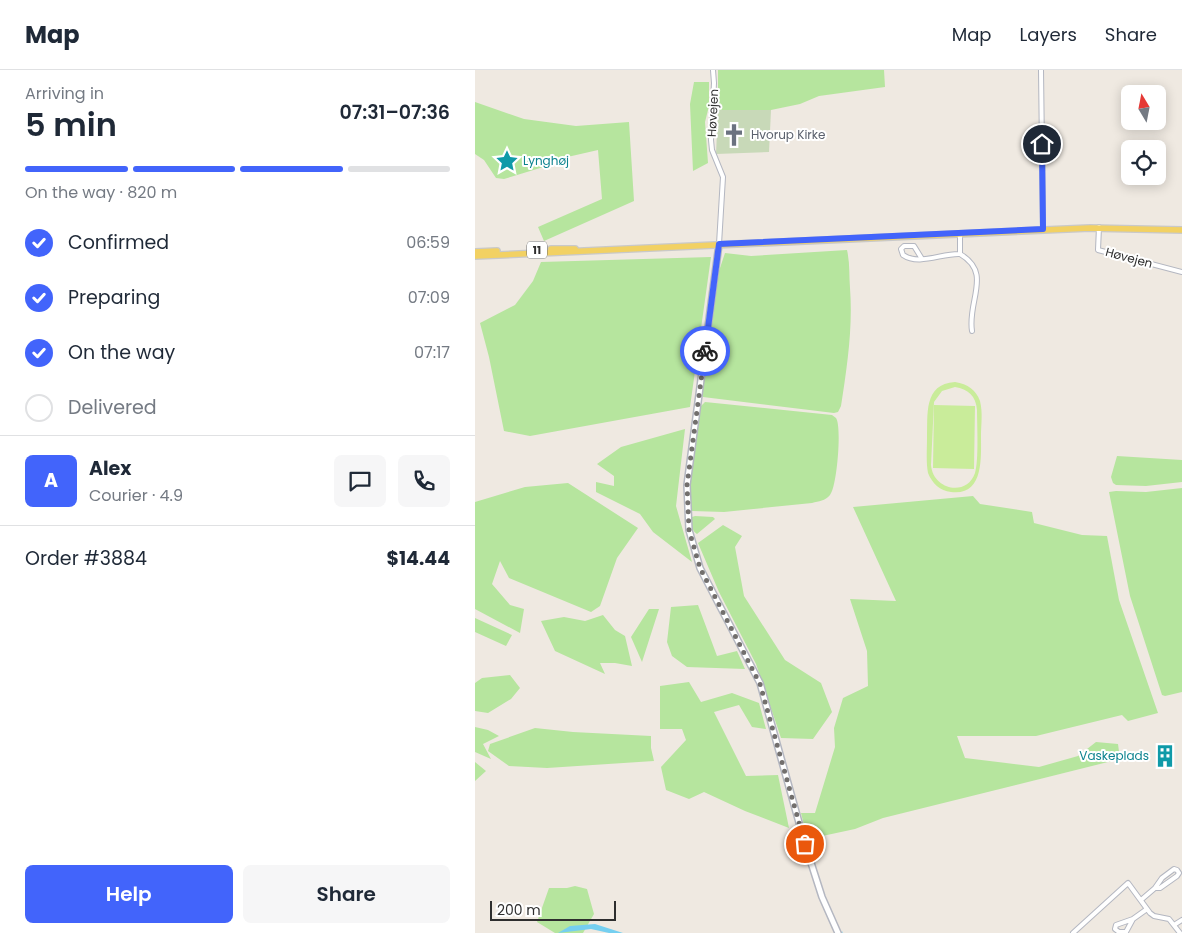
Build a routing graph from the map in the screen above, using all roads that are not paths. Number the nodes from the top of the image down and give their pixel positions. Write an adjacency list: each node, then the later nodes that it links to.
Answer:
1 (713, 70): 7 (street, Høvejen)
2 (1041, 70): 4 (street)
3 (1099, 228): 4 (main road, Høvejen / 11); 5 (main road, Høvejen / 11); 13 (street, Høvejen)
4 (1043, 229): 6 (main road, Høvejen / 11)
5 (1182, 230)
6 (960, 233): 7 (main road, Høvejen / 11); 10 (street)
7 (719, 244): 8 (main road, Høvejen / 11); 21 (street)
8 (599, 249): 9 (main road, Høvejen / 11); 11 (main road, Høvejen / 11)
9 (475, 252)
10 (960, 254): 12 (street); 14 (street)
11 (475, 256)
12 (923, 259): 12 (street)
13 (1182, 272)
14 (972, 331)
15 (1155, 888): 15 (street); 16 (street)
16 (1141, 900): 17 (street); 22 (street)
17 (1147, 909): 18 (street); 20 (street)
18 (1133, 919): 18 (street)
19 (1182, 920): 20 (street)
20 (1174, 925): 23 (street)
21 (838, 933)
22 (1073, 933)
23 (1180, 933)

